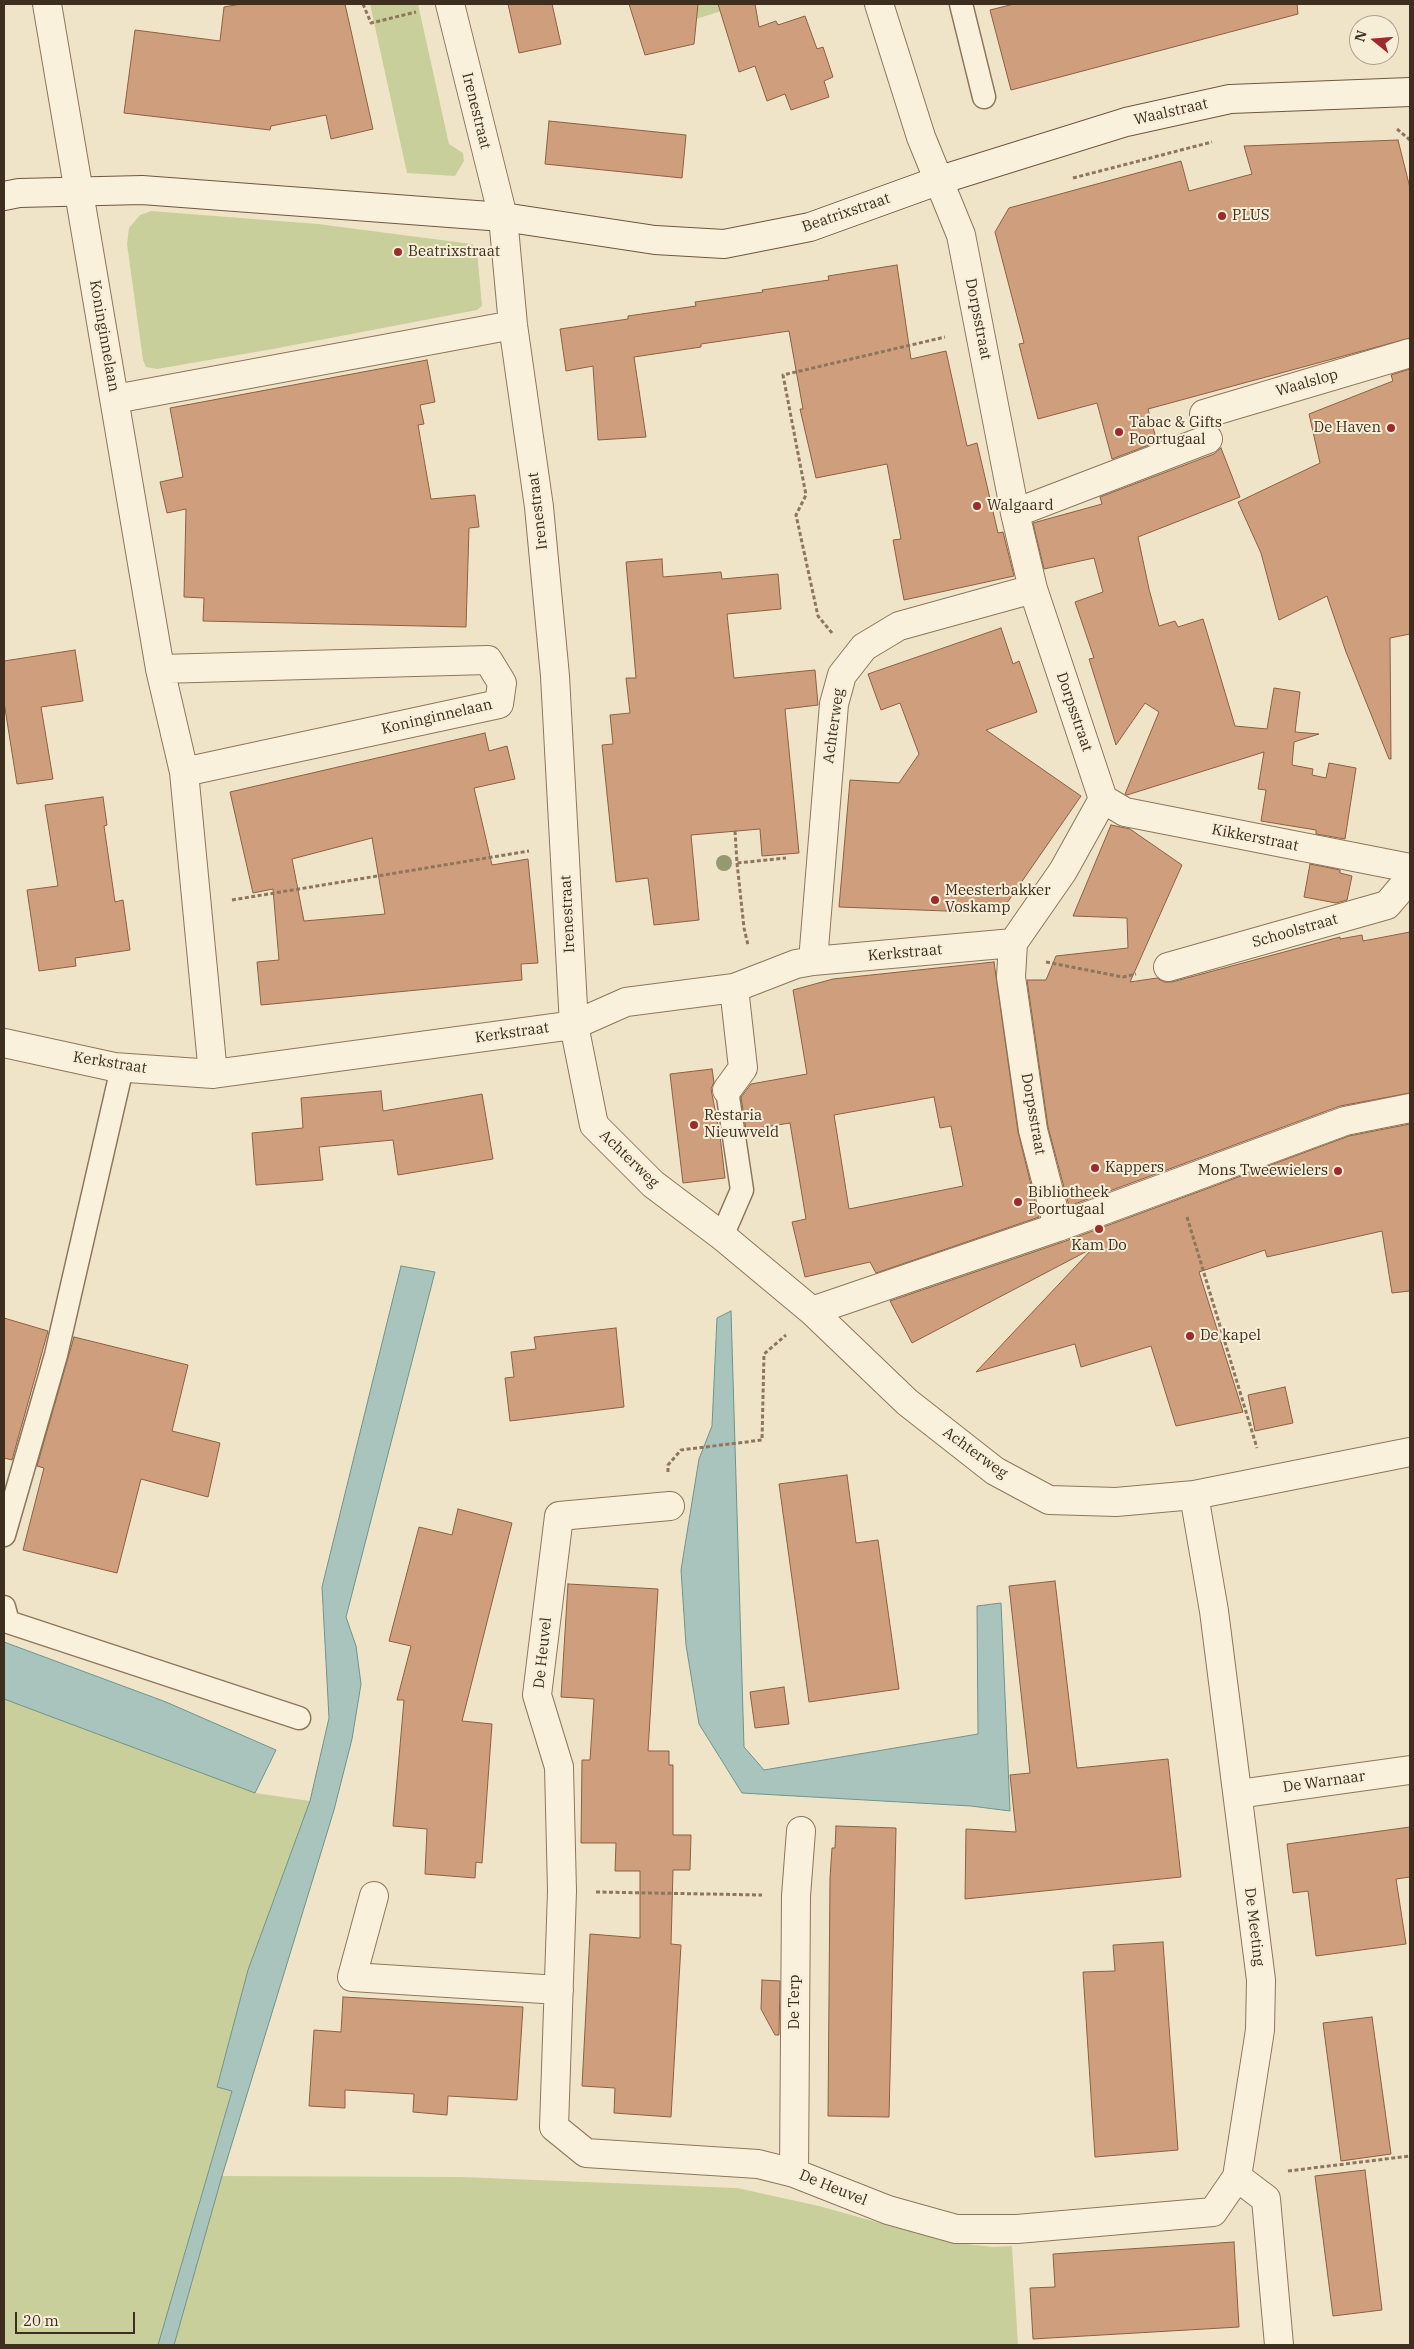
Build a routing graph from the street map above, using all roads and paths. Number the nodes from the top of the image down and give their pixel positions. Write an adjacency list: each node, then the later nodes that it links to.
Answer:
1 (47, 4): 13 (street, Koninginnelaan)
2 (363, 4): 3 (path)
3 (450, 4): 15 (street, Irenestraat)
4 (879, 4): 11 (street, Dorpsstraat)
5 (961, 4): 7 (lane)
6 (1410, 92): 11 (street, Waalstraat)
7 (984, 97)
8 (1389, 129): 10 (path)
9 (1218, 140): 12 (path)
10 (1410, 140)
11 (940, 180): 15 (street, Beatrixstraat); 17 (street, Dorpsstraat)
12 (1063, 180)
13 (80, 191): 14 (street, Beatrixstraat); 15 (street, Beatrixstraat); 19 (street, Koninginnelaan)
14 (4, 196)
15 (503, 218): 16 (street, Irenestraat)
16 (513, 325): 19 (street); 27 (street, Irenestraat)
17 (979, 329): 20 (street, Dorpsstraat); 22 (path)
18 (1410, 353): 20 (street, Waalslop)
19 (115, 399): 23 (street, Koninginnelaan)
20 (1014, 513): 21 (street, Dorpsstraat)
21 (1033, 589): 22 (street, Achterweg); 25 (street, Dorpsstraat)
22 (854, 660): 35 (street, Achterweg)
23 (160, 669): 24 (street, Koninginnelaan); 24 (street, Koninginnelaan)
24 (184, 772): 32 (street, Koninginnelaan)
25 (1103, 799): 30 (street, Kikkerstraat); 34 (street)
26 (735, 831): 29 (path)
27 (564, 843): 32 (path); 38 (street, Irenestraat)
28 (763, 860): 29 (path)
29 (738, 862): 33 (path)
30 (1410, 868)
31 (1410, 878): 36 (street, Schoolstraat)
32 (196, 904): 41 (street, Koninginnelaan)
33 (744, 928)
34 (1013, 943): 35 (street, Kerkstraat); 36 (path); 45 (street, Dorpsstraat)
35 (805, 962): 37 (street, Kerkstraat)
36 (1168, 966)
37 (734, 988): 38 (street, Kerkstraat); 42 (street)
38 (574, 1025): 41 (street, Kerkstraat); 46 (street, Achterweg)
39 (4, 1043): 40 (street, Kerkstraat)
40 (122, 1068): 41 (street, Kerkstraat); 53 (lane)
41 (212, 1074)
42 (727, 1090): 46 (lane)
43 (1410, 1108): 44 (street)
44 (1176, 1183): 45 (street); 50 (path)
45 (1058, 1227): 47 (street)
46 (722, 1236): 47 (street, Achterweg)
47 (812, 1311): 48 (path); 51 (street, Achterweg)
48 (681, 1450)
49 (1410, 1452): 50 (street, Achterweg)
50 (1266, 1481): 51 (street, Achterweg)
51 (1194, 1495): 57 (street, De Meeting)
52 (670, 1506): 59 (street, De Heuvel)
53 (4, 1534)
54 (4, 1606): 55 (lane)
55 (299, 1718)
56 (1410, 1770): 57 (street, De Warnaar)
57 (1238, 1794): 65 (street, De Meeting)
58 (801, 1831): 61 (street, De Terp)
59 (562, 1891): 61 (path); 62 (street, De Heuvel)
60 (374, 1896): 62 (street)
61 (796, 1896): 64 (street, De Terp)
62 (559, 1990): 64 (street, De Heuvel)
63 (1410, 2156): 65 (path)
64 (794, 2173): 65 (street, De Heuvel)
65 (1237, 2177): 66 (street)
66 (1279, 2345)

